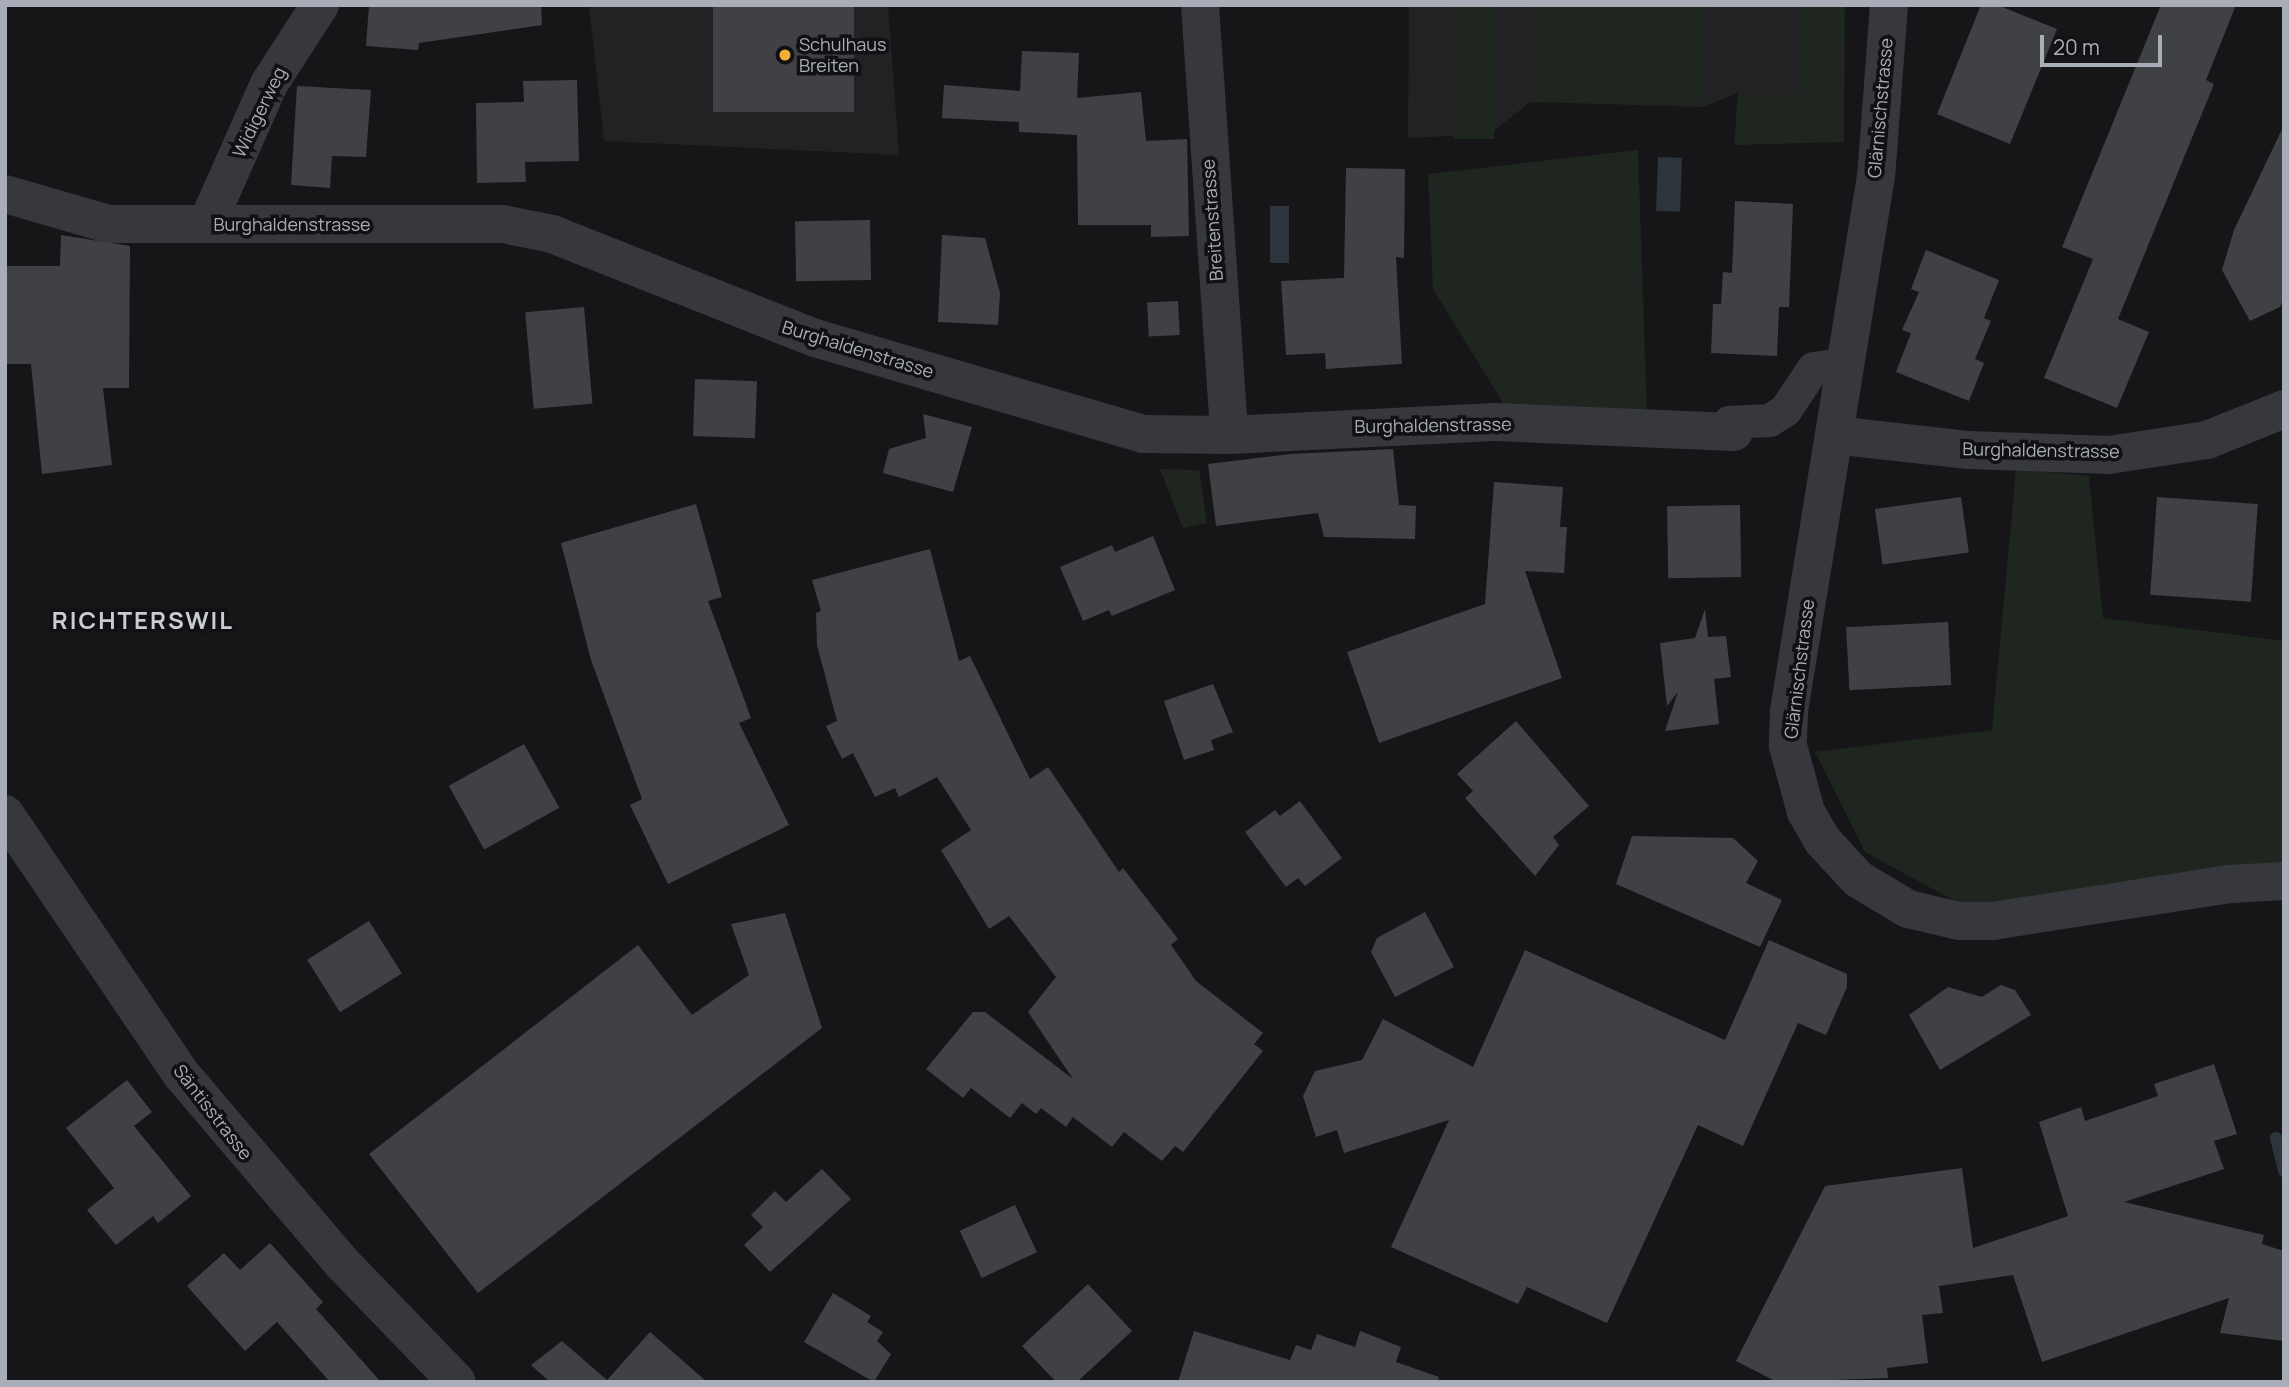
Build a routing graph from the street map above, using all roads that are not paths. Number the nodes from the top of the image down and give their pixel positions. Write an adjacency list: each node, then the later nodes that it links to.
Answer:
1 (320, 5): 5 (street, Widigerweg)
2 (1200, 5): 9 (street, Breitenstrasse)
3 (1889, 5): 6 (street, Glärnischstrasse)
4 (5, 194): 5 (street, Burghaldenstrasse)
5 (207, 224): 9 (street, Burghaldenstrasse)
6 (1847, 363): 8 (street, Burghaldenstrasse); 10 (street, Glärnischstrasse)
7 (2284, 409): 10 (street, Burghaldenstrasse)
8 (1729, 432): 9 (street, Burghaldenstrasse)
9 (1229, 435)
10 (1834, 435): 12 (street, Glärnischstrasse)
11 (5, 814): 13 (street, Säntisstrasse)
12 (2284, 881)
13 (457, 1382)

